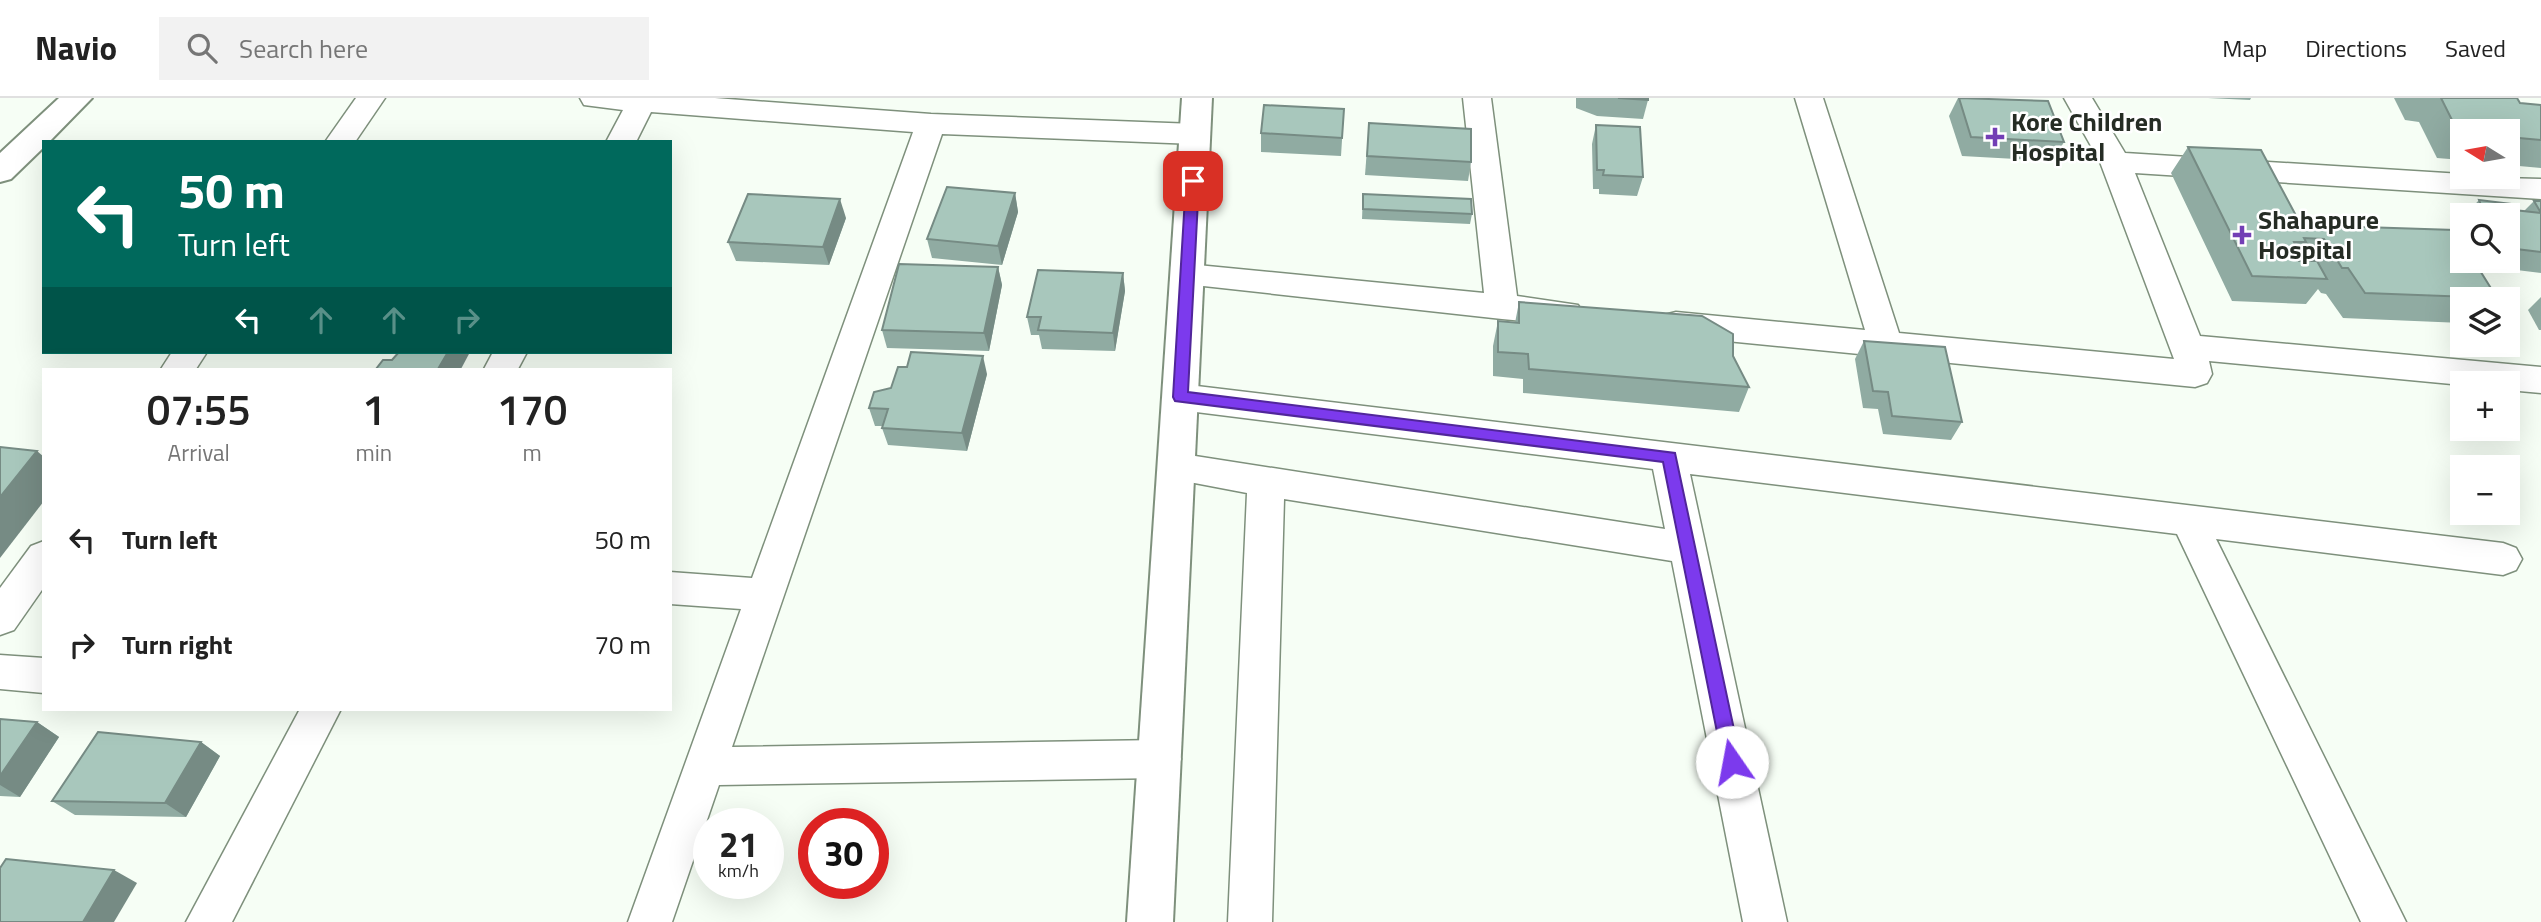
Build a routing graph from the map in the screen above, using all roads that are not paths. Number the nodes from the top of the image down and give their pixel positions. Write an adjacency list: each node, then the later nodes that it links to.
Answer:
1 (76, 98): 13 (street)
2 (371, 98): 10 (street)
3 (594, 98): 7 (street)
4 (1477, 98): 16 (street)
5 (1810, 98): 19 (street)
6 (2078, 98): 12 (street)
7 (643, 100): 9 (street); 11 (street)
8 (1196, 116): 9 (street); 15 (street)
9 (930, 124): 31 (street)
10 (341, 140)
11 (622, 140)
12 (2115, 162): 14 (street); 20 (street)
13 (0, 171)
14 (2541, 189)
15 (1187, 275): 16 (street); 22 (street)
16 (1502, 307): 17 (street)
17 (1598, 317)
18 (1639, 320): 19 (street)
19 (1886, 344): 20 (street)
20 (2188, 347): 21 (street)
21 (2541, 380)
22 (1181, 397): 23 (street); 24 (street)
23 (1669, 457): 26 (street); 27 (street)
24 (1176, 467): 25 (street); 36 (street)
25 (1266, 481): 27 (street); 41 (street)
26 (2189, 521): 28 (street); 43 (street)
27 (1688, 548): 42 (street)
28 (2503, 559)
29 (42, 560): 32 (street)
30 (672, 588): 31 (street)
31 (765, 595): 37 (street)
32 (0, 618)
33 (0, 672): 34 (street)
34 (42, 676)
35 (320, 711): 38 (street)
36 (1160, 759): 37 (street); 40 (street)
37 (705, 766): 39 (street)
38 (208, 922)
39 (650, 922)
40 (1150, 922)
41 (1250, 922)
42 (1765, 922)
43 (2384, 922)

